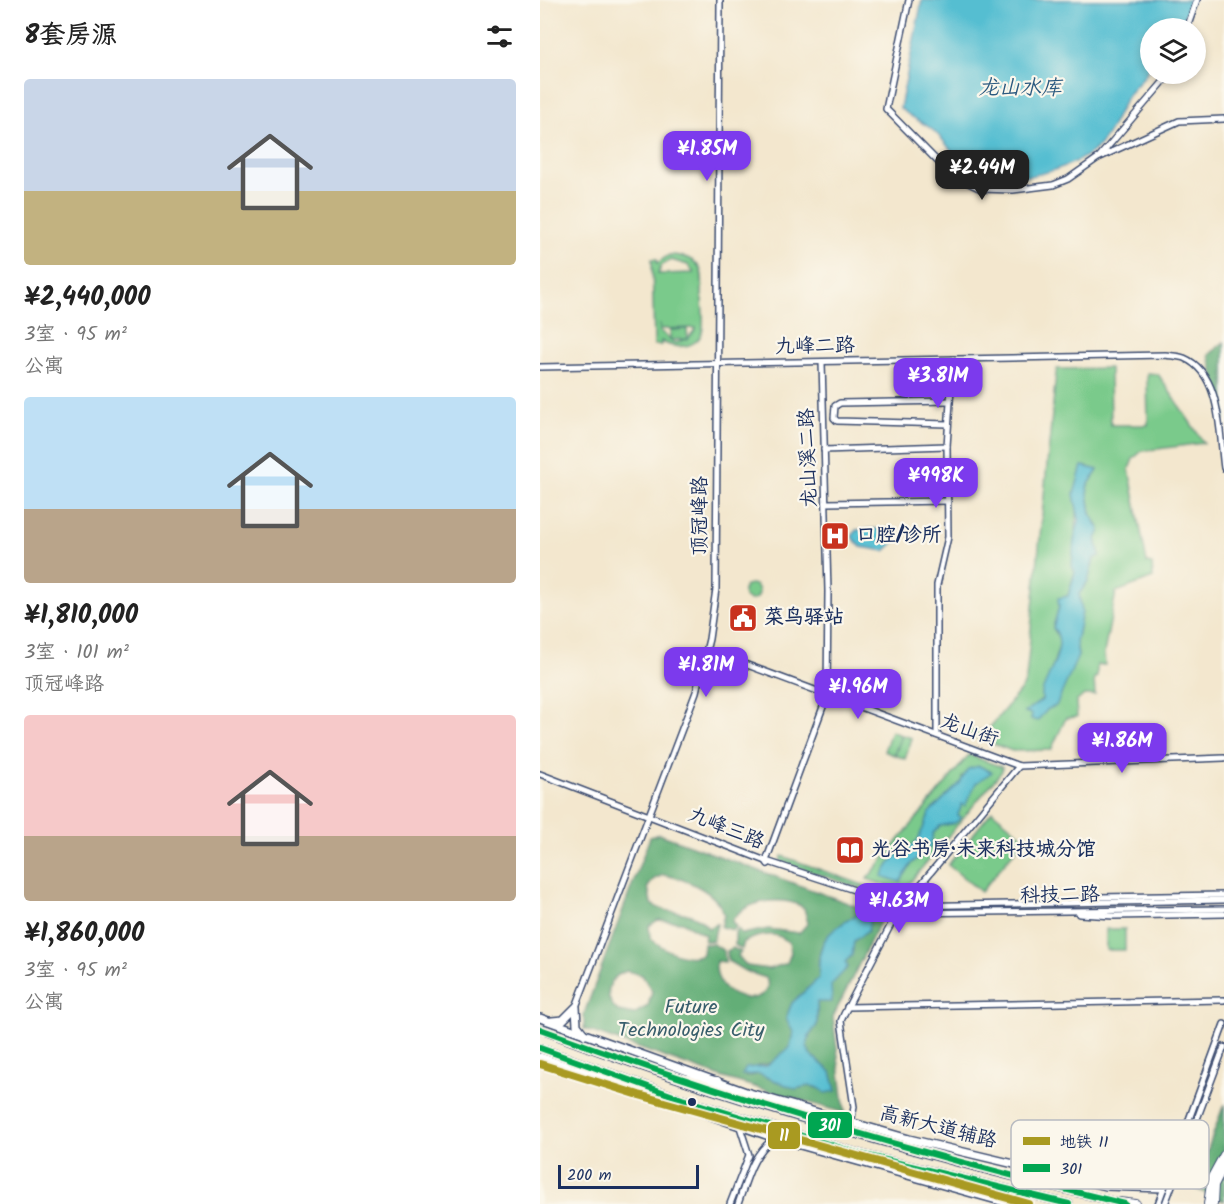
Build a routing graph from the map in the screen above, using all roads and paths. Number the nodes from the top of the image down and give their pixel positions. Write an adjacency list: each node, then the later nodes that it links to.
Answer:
1 (720, 0): 10 (street, 顶冠峰路)
2 (909, 0): 7 (street)
3 (1197, 0): 4 (street)
4 (1191, 18)
5 (1161, 84): 7 (street)
6 (1224, 119): 7 (street)
7 (1098, 158)
8 (953, 359): 9 (street, 九峰二路); 12 (street); 16 (street, 九峰二路)
9 (822, 362): 10 (street, 九峰二路); 15 (street, 龙山溪二路)
10 (717, 364): 11 (street, 九峰二路); 19 (street, 顶冠峰路)
11 (540, 367)
12 (950, 401): 13 (street); 13 (street)
13 (948, 424): 14 (street)
14 (946, 446): 15 (street); 17 (street)
15 (824, 450): 18 (street, 龙山溪二路)
16 (1224, 468)
17 (948, 501): 18 (street); 21 (street)
18 (826, 503): 20 (street, 龙山溪二路)
19 (707, 650): 20 (street, 龙山街); 25 (street, 顶冠峰路)
20 (827, 696): 21 (street, 龙山街); 26 (street, 龙山溪二路)
21 (937, 735): 23 (street, 龙山街)
22 (1224, 758): 23 (street)
23 (1019, 766): 30 (street)
24 (540, 774): 25 (street, 九峰三路)
25 (649, 814): 26 (street, 九峰三路); 36 (street, 顶冠峰路)
26 (767, 864): 30 (street, 九峰三路)
27 (1224, 895): 29 (street)
28 (1224, 900): 29 (street, 科技二路)
29 (1062, 903): 30 (street, 科技二路)
30 (903, 906): 33 (street)
31 (1224, 909): 32 (street, 科技二路)
32 (1062, 911): 33 (street, 科技二路); 34 (street)
33 (897, 913): 37 (street)
34 (1224, 914)
35 (1224, 1000): 37 (street)
36 (576, 1007): 39 (main road); 42 (main road)
37 (847, 1007): 54 (street)
38 (540, 1018): 39 (main road, 高新大道辅路)
39 (548, 1021): 42 (main road, 高新大道辅路)
40 (1224, 1024): 52 (street)
41 (540, 1029): 46 (highway)
42 (587, 1036): 47 (main road, 高新大道辅路)
43 (1224, 1047): 53 (street)
44 (540, 1048): 48 (highway)
45 (540, 1057): 50 (main road)
46 (673, 1078): 47 (highway); 49 (highway)
47 (717, 1081): 54 (main road, 高新大道辅路)
48 (682, 1099): 50 (main road); 51 (highway)
49 (750, 1104): 51 (highway); 61 (highway)
50 (699, 1114): 55 (main road)
51 (745, 1118): 58 (highway)
52 (1188, 1120)
53 (1197, 1120)
54 (851, 1123): 57 (main road, 高新大道辅路)
55 (740, 1127): 56 (main road); 72 (street)
56 (775, 1138): 60 (main road); 73 (street)
57 (909, 1139): 61 (main road); 62 (main road, 高新大道辅路)
58 (861, 1154): 60 (main road); 65 (highway)
59 (1224, 1155): 81 (highway)
60 (836, 1156): 74 (main road)
61 (943, 1157): 64 (highway)
62 (1011, 1163)
63 (1224, 1165): 82 (highway)
64 (1011, 1175)
65 (951, 1177): 71 (highway); 75 (highway)
66 (1058, 1189): 71 (highway)
67 (1067, 1189): 70 (highway)
68 (1163, 1189): 79 (street)
69 (1171, 1189): 80 (street)
70 (1109, 1200): 77 (highway); 78 (highway)
71 (1055, 1201): 76 (highway)
72 (730, 1204)
73 (738, 1204)
74 (1011, 1204)
75 (1046, 1204)
76 (1069, 1204)
77 (1125, 1204)
78 (1136, 1204)
79 (1158, 1204)
80 (1165, 1204)
81 (1208, 1204)
82 (1213, 1204)

